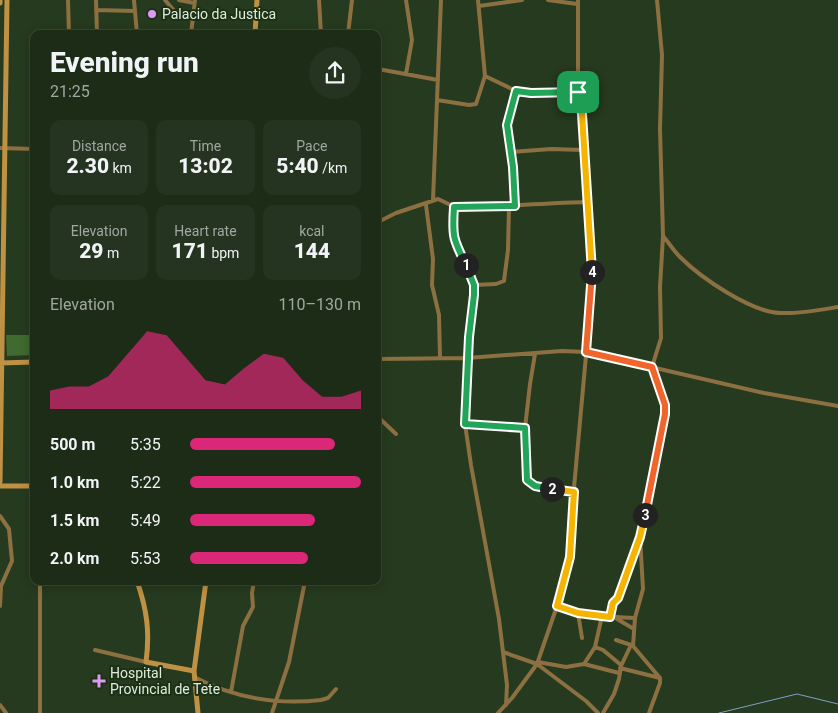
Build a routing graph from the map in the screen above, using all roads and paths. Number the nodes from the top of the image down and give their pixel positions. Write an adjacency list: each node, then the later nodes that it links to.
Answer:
1 (7, 0): 36 (street)
2 (68, 0): 22 (street)
3 (96, 0): 19 (street)
4 (134, 0): 20 (street)
5 (165, 0): 21 (street)
6 (179, 0): 16 (street)
7 (257, 0): 26 (street)
8 (319, 0): 27 (street)
9 (352, 0): 28 (street)
10 (406, 0): 30 (street)
11 (440, 0): 32 (street)
12 (478, 0): 18 (street)
13 (519, 0): 18 (street)
14 (548, 0): 17 (street)
15 (657, 0): 47 (street)
16 (194, 2): 21 (street)
17 (578, 2): 34 (street)
18 (479, 6): 31 (street)
19 (96, 10): 20 (street); 23 (street)
20 (135, 11): 24 (street)
21 (193, 17): 25 (street)
22 (69, 30)
23 (97, 30)
24 (137, 30)
25 (192, 30)
26 (255, 30)
27 (321, 30)
28 (348, 30)
29 (381, 70): 30 (street)
30 (406, 74): 32 (street)
31 (485, 76): 33 (street); 35 (street)
32 (438, 80): 35 (street)
33 (516, 91): 34 (street); 39 (street)
34 (578, 92): 38 (street)
35 (437, 100): 40 (street)
36 (3, 148): 37 (street); 56 (street)
37 (30, 149)
38 (584, 150): 39 (street); 41 (street)
39 (511, 152): 43 (street)
40 (432, 200): 42 (street); 44 (street)
41 (587, 202): 43 (street); 50 (street)
42 (426, 205): 46 (street); 52 (street)
43 (515, 206): 45 (street)
44 (454, 207): 45 (street); 48 (street)
45 (509, 207): 48 (street)
46 (381, 220)
47 (664, 236): 49 (street); 57 (street)
48 (474, 285): 53 (street)
49 (838, 307)
50 (586, 352): 51 (street); 57 (street); 65 (street)
51 (535, 354): 53 (street); 61 (street)
52 (440, 358): 53 (street); 54 (street)
53 (467, 358): 60 (street)
54 (381, 359)
55 (30, 362): 56 (street)
56 (1, 363): 63 (street)
57 (652, 367): 58 (street); 67 (street)
58 (838, 406)
59 (381, 420): 62 (street)
60 (465, 424): 61 (street); 86 (street)
61 (525, 428): 65 (street)
62 (396, 434)
63 (0, 484): 64 (street)
64 (30, 486)
65 (574, 492): 74 (street)
66 (0, 516): 73 (street)
67 (640, 537): 77 (street); 79 (street)
68 (40, 585): 100 (street)
69 (138, 585): 87 (street)
70 (205, 585): 92 (street)
71 (253, 585): 95 (street)
72 (304, 585): 96 (street)
73 (0, 606)
74 (557, 606): 75 (street); 88 (street)
75 (578, 613): 76 (street); 81 (street)
76 (602, 616): 77 (street); 84 (street)
77 (610, 617): 78 (street)
78 (616, 618): 79 (street); 80 (street)
79 (635, 618): 80 (street)
80 (634, 629): 83 (street)
81 (582, 638)
82 (616, 640): 83 (street)
83 (632, 645): 90 (street); 93 (street)
84 (595, 647): 89 (street); 90 (street)
85 (95, 650): 87 (street)
86 (503, 652): 88 (street); 98 (street)
87 (146, 662): 92 (street)
88 (538, 663): 89 (street); 98 (street); 104 (street)
89 (584, 664): 91 (street)
90 (621, 667): 91 (street); 93 (street)
91 (619, 673): 105 (street)
92 (194, 674): 95 (street); 101 (street)
93 (660, 678): 106 (street)
94 (336, 688): 96 (street)
95 (230, 692): 96 (street)
96 (275, 702): 102 (street)
97 (0, 705): 99 (street)
98 (506, 705): 103 (street)
99 (6, 713)
100 (40, 713)
101 (198, 713)
102 (272, 713)
103 (498, 713)
104 (598, 713)
105 (603, 713)
106 (649, 713)

